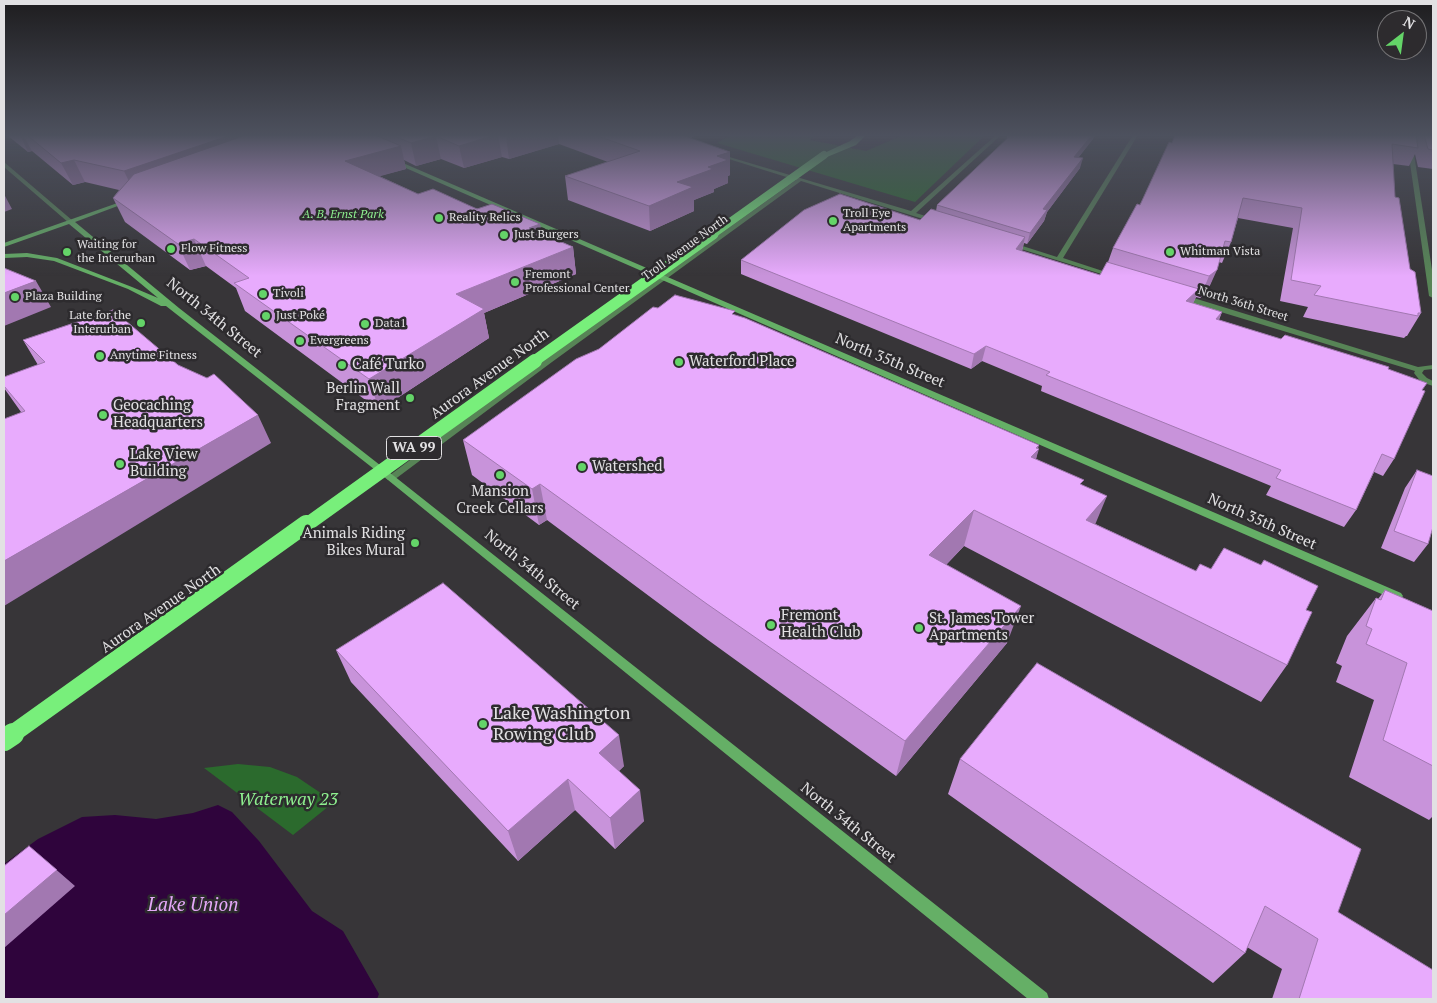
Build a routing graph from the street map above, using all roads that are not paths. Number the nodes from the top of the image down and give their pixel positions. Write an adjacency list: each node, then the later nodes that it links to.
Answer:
1 (25, 182): 11 (street, North 34th Street)
2 (444, 182): 18 (street, North 35th Street)
3 (785, 182): 27 (highway, Aurora Avenue North / WA 99, bridge)
4 (796, 182): 18 (street, Troll Avenue North)
5 (809, 182): 10 (street)
6 (947, 182): 10 (street)
7 (1107, 182): 16 (street)
8 (1415, 182): 20 (street)
9 (138, 198): 11 (street)
10 (911, 214): 12 (street)
11 (71, 222): 14 (street); 21 (street, North 34th Street)
12 (940, 222)
13 (1005, 242): 16 (street)
14 (4, 246)
15 (4, 256): 21 (street)
16 (1059, 259): 17 (street)
17 (1116, 277)
18 (664, 278): 25 (street, Troll Avenue North); 26 (street, North 35th Street)
19 (1173, 294): 23 (street, North 36th Street)
20 (1433, 296)
21 (176, 310): 25 (street, North 34th Street)
22 (1433, 367): 23 (street)
23 (1419, 370): 24 (street)
24 (1433, 384)
25 (391, 478): 28 (street, North 34th Street)
26 (1406, 600)
27 (4, 740)
28 (1041, 999)

